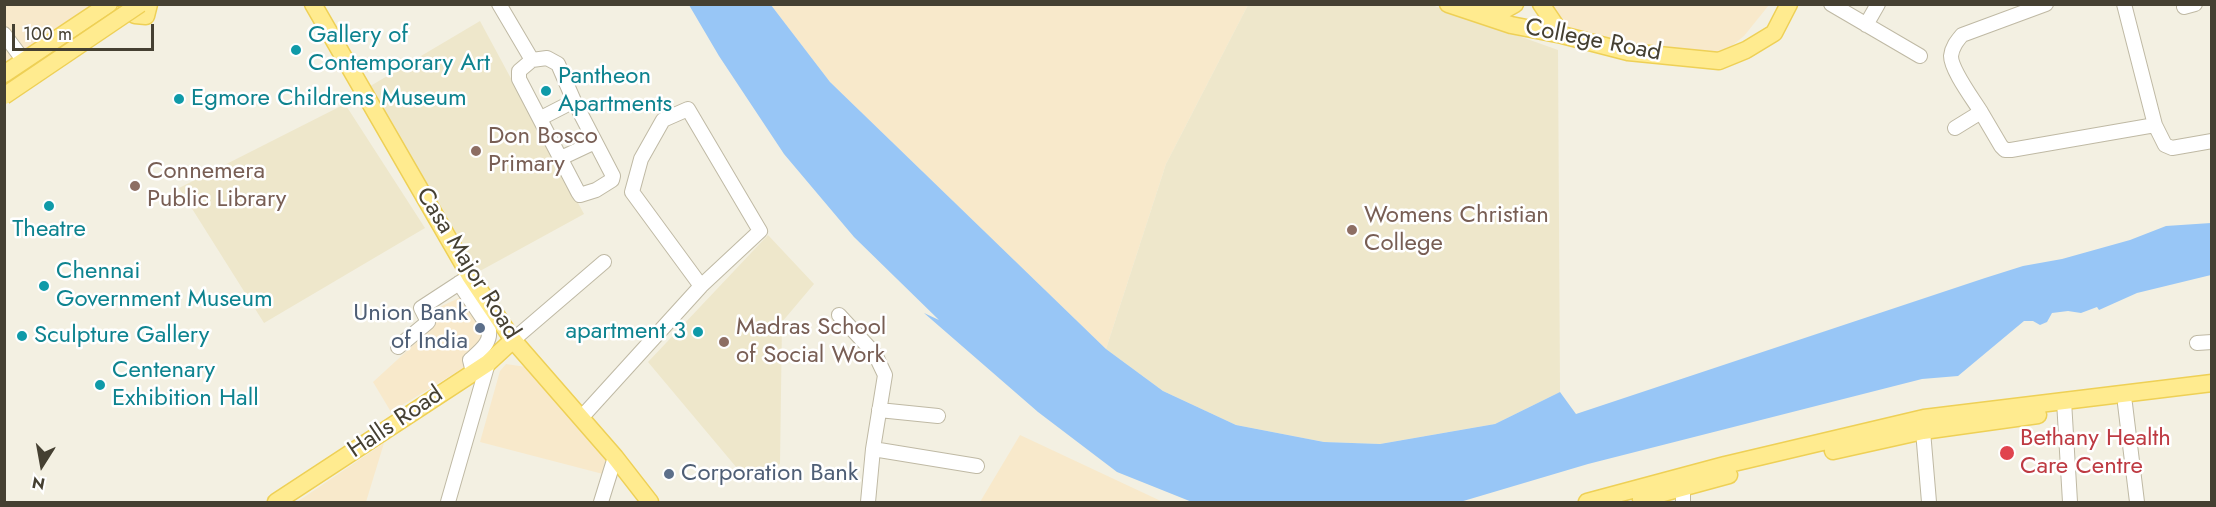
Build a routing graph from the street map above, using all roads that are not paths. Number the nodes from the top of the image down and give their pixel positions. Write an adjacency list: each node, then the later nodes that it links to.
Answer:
1 (109, 4): 19 (main road)
2 (312, 4): 33 (main road, Casa Major Road)
3 (500, 4): 18 (street)
4 (1448, 4): 16 (main road, College Road)
5 (1467, 4): 6 (main road, College Road)
6 (1515, 4)
7 (1541, 4): 16 (main road)
8 (1789, 4): 16 (main road, College Road)
9 (1831, 4): 14 (street)
10 (1878, 4): 14 (street)
11 (2046, 4): 25 (street)
12 (2124, 4): 27 (street)
13 (140, 7): 21 (main road); 22 (main road, bridge); 24 (main road)
14 (1866, 25): 17 (street)
15 (4, 34): 19 (street)
16 (1562, 35)
17 (1920, 56)
18 (532, 60): 23 (street); 26 (street)
19 (24, 61): 20 (main road)
20 (4, 74)
21 (4, 87)
22 (4, 96)
23 (574, 101): 26 (street); 30 (street)
24 (4, 104)
25 (1981, 112): 27 (street); 28 (street)
26 (540, 118): 31 (street)
27 (2156, 125): 29 (street)
28 (1954, 128)
29 (2211, 141)
30 (595, 142): 31 (street); 31 (street)
31 (561, 158)
32 (604, 262): 39 (street)
33 (464, 279): 36 (main road, Casa Major Road); 40 (street); 41 (street)
34 (701, 286): 34 (street); 48 (street)
35 (838, 315): 46 (street)
36 (501, 323): 39 (main road, Casa Major Road); 41 (main road)
37 (2211, 342): 38 (street)
38 (2197, 343)
39 (516, 344): 41 (main road, Halls Road); 48 (main road, Casa Major Road)
40 (398, 347)
41 (484, 365): 54 (main road, Halls Road); 55 (street)
42 (2211, 383): 45 (main road)
43 (2211, 393): 44 (main road)
44 (2125, 404): 45 (main road); 63 (street)
45 (2065, 406): 49 (main road); 59 (main road); 62 (street)
46 (879, 410): 47 (street); 50 (street)
47 (938, 416)
48 (581, 418): 51 (main road, Casa Major Road)
49 (1923, 431): 53 (main road); 61 (street)
50 (873, 449): 52 (street); 58 (street)
51 (615, 457): 56 (street); 57 (main road, Casa Major Road)
52 (977, 466)
53 (1683, 495): 60 (main road)
54 (278, 502)
55 (448, 502)
56 (601, 502)
57 (650, 502)
58 (868, 502)
59 (1587, 502)
60 (1630, 502)
61 (1929, 502)
62 (2070, 502)
63 (2137, 502)

